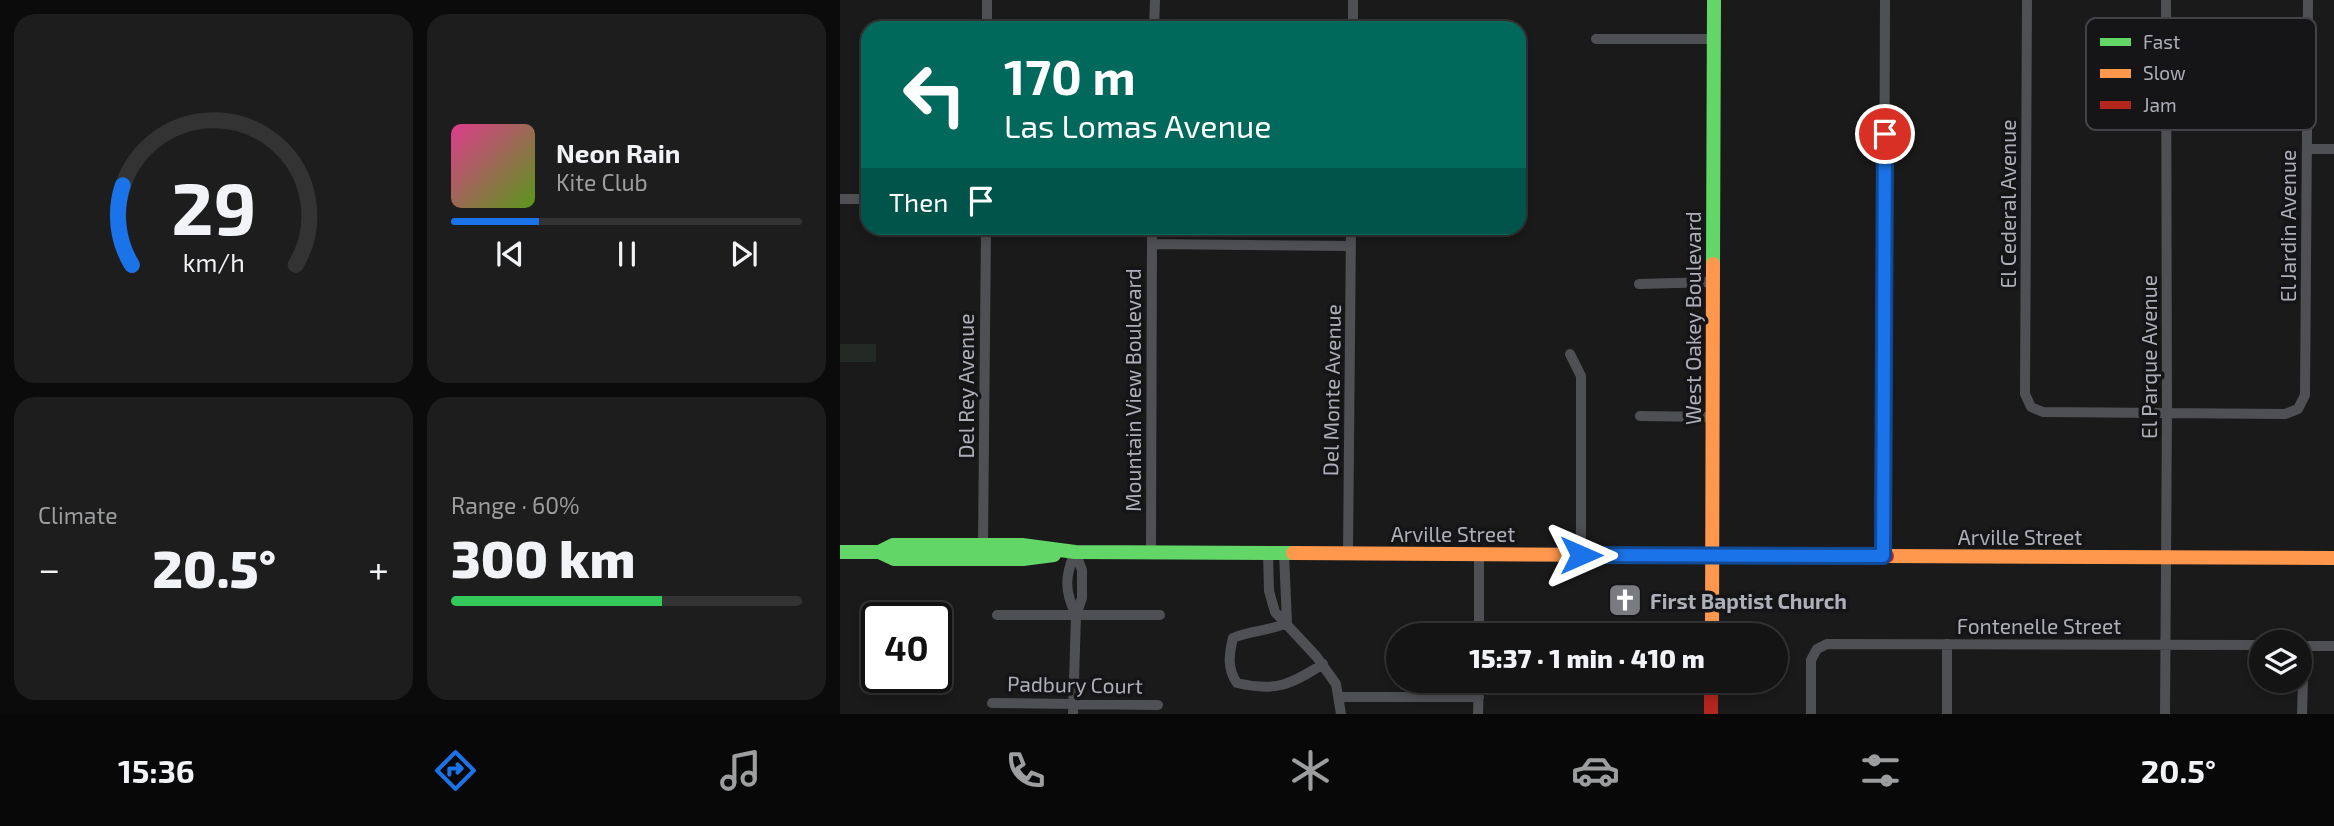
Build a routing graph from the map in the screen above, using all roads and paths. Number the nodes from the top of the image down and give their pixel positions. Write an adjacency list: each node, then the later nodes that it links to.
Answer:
1 (987, 0): 11 (street)
2 (1155, 0): 12 (street)
3 (1353, 0): 13 (street)
4 (1714, 0): 14 (street, West Oakey Boulevard)
5 (1885, 0): 45 (street)
6 (2027, 0): 30 (street, El Cederal Avenue)
7 (2166, 0): 9 (street, El Parque Avenue)
8 (2308, 0): 10 (street, El Jardin Avenue)
9 (2166, 18)
10 (2308, 18)
11 (987, 21)
12 (1154, 21)
13 (1353, 21)
14 (1714, 39): 15 (street); 27 (street, West Oakey Boulevard)
15 (1596, 40)
16 (2166, 130): 30 (street, El Parque Avenue)
17 (2307, 130): 18 (street, El Jardin Avenue)
18 (2307, 149): 19 (street); 30 (street, El Jardin Avenue)
19 (2334, 149)
20 (840, 199): 21 (street)
21 (861, 199)
22 (986, 235): 34 (street, Del Rey Avenue)
23 (1152, 235): 25 (street, Mountain View Boulevard)
24 (1351, 235): 26 (street, Del Monte Avenue)
25 (1152, 244): 26 (street); 38 (street, Mountain View Boulevard)
26 (1351, 246): 41 (street, Del Monte Avenue)
27 (1713, 282): 28 (street); 32 (street, West Oakey Boulevard)
28 (1639, 284)
29 (1570, 354): 43 (street)
30 (2167, 413): 46 (street, El Parque Avenue)
31 (1640, 416): 32 (street)
32 (1712, 417): 44 (street, West Oakey Boulevard)
33 (918, 545): 34 (street, Arville Street); 36 (street, Arville Street); 48 (street)
34 (983, 545): 37 (street, Arville Street); 49 (street)
35 (840, 552): 36 (street, Arville Street)
36 (879, 552): 48 (street, Arville Street)
37 (1075, 552): 38 (street, Arville Street); 49 (street, Arville Street); 51 (street)
38 (1151, 552): 39 (street, Arville Street)
39 (1268, 553): 40 (street, Arville Street); 53 (street)
40 (1284, 553): 41 (street, Arville Street); 53 (street)
41 (1348, 554): 42 (street, Arville Street)
42 (1479, 554): 43 (street, Arville Street); 54 (street)
43 (1581, 555): 44 (street, Arville Street)
44 (1712, 556): 45 (street, Arville Street); 55 (street, West Oakey Boulevard)
45 (1883, 556): 46 (street, Arville Street)
46 (2166, 558): 47 (street, Arville Street); 57 (street, El Parque Avenue)
47 (2334, 558)
48 (929, 559): 49 (street, Arville Street)
49 (996, 559)
50 (996, 615): 51 (street)
51 (1076, 615): 52 (street); 69 (street)
52 (1160, 615)
53 (1287, 623): 61 (street); 61 (street)
54 (1479, 623)
55 (1712, 623)
56 (1947, 645): 57 (street, Fontenelle Street); 73 (street, Fontenelle Street); 74 (street)
57 (2166, 645): 58 (street, Fontenelle Street); 75 (street, El Parque Avenue)
58 (2249, 645)
59 (2312, 646): 60 (street)
60 (2334, 646)
61 (1323, 664): 65 (street)
62 (1479, 693): 66 (street)
63 (1711, 693): 72 (street)
64 (2302, 693): 76 (street)
65 (1339, 697): 66 (street); 70 (street)
66 (1479, 697): 71 (street)
67 (992, 703): 69 (street, Padbury Court)
68 (1158, 705): 69 (street, Padbury Court)
69 (1074, 709)
70 (1340, 714)
71 (1478, 714)
72 (1711, 714)
73 (1811, 714)
74 (1947, 714)
75 (2165, 714)
76 (2302, 714)

